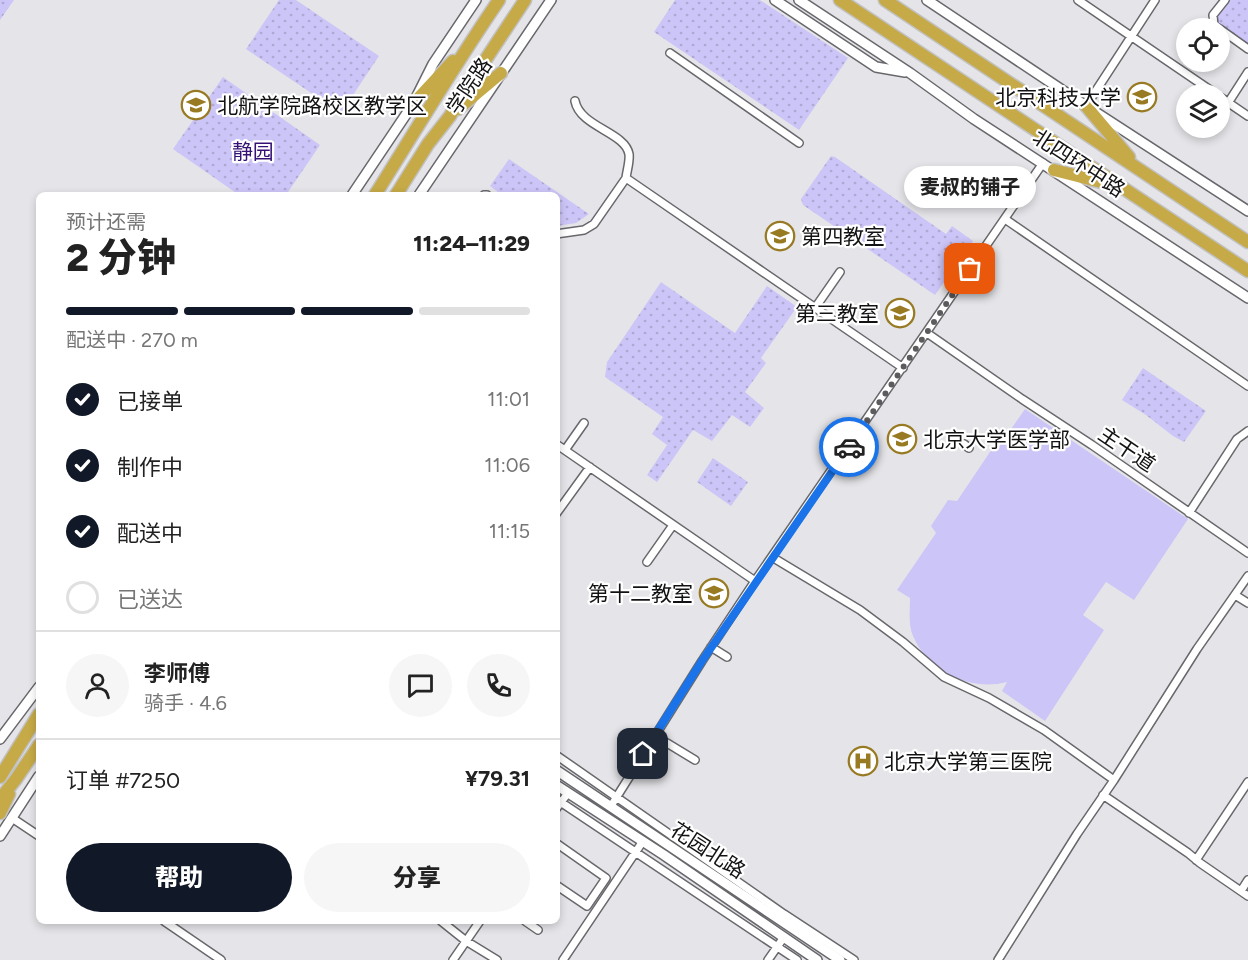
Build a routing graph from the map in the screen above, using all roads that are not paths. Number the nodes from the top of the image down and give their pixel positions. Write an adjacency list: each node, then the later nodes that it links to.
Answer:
1 (476, 0): 25 (street, 学院路)
2 (499, 0): 16 (highway, 学院路)
3 (525, 0): 28 (highway, 学院路)
4 (551, 0): 20 (street, 学院路)
5 (776, 0): 21 (street)
6 (800, 0): 21 (street, 北四环中路)
7 (840, 0): 34 (highway, 北四环中路)
8 (885, 0): 32 (highway, 北四环中路)
9 (927, 0): 27 (street)
10 (1078, 0): 14 (street)
11 (1155, 0): 14 (street)
12 (1225, 0): 13 (street)
13 (1213, 18)
14 (1131, 36): 22 (street); 27 (street)
15 (1230, 37): 17 (street)
16 (466, 47): 25 (highway); 36 (highway, 学院路)
17 (1248, 49)
18 (670, 53): 30 (street)
19 (1248, 72): 23 (street)
20 (501, 73): 28 (highway); 38 (street, 学院路)
21 (910, 73): 31 (street, 北四环中路)
22 (1201, 84)
23 (1230, 100)
24 (575, 101): 33 (street)
25 (413, 104): 35 (street, 学院路)
26 (1230, 104): 29 (street)
27 (1086, 106): 32 (highway); 39 (street)
28 (450, 116): 37 (highway, 学院路)
29 (1248, 116)
30 (799, 143)
31 (1048, 166): 34 (highway); 40 (street); 45 (street, 北四环中路)
32 (1137, 167): 42 (highway, 北四环中路)
33 (626, 178): 41 (street); 46 (street)
34 (1123, 187): 43 (highway, 北四环中路)
35 (354, 192)
36 (377, 192)
37 (398, 192)
38 (421, 192)
39 (1248, 211)
40 (1005, 219): 47 (street); 49 (street)
41 (560, 233)
42 (1248, 242)
43 (1248, 271)
44 (840, 272): 46 (street)
45 (1248, 298)
46 (815, 308): 48 (street)
47 (927, 333): 48 (street); 56 (street, 主干道)
48 (903, 368): 59 (street)
49 (1248, 386)
50 (584, 423): 53 (street)
51 (1248, 431): 56 (street)
52 (560, 447): 53 (street)
53 (565, 450): 54 (street)
54 (590, 467): 55 (street); 57 (street)
55 (560, 508)
56 (1189, 513): 58 (street, 主干道)
57 (673, 525): 60 (street); 62 (street)
58 (1248, 553)
59 (772, 557): 62 (street); 77 (street)
60 (647, 562)
61 (1248, 576): 63 (street)
62 (755, 581): 65 (street)
63 (1235, 595): 64 (street); 77 (street)
64 (1248, 603)
65 (711, 647): 66 (street); 83 (street)
66 (727, 657)
67 (36, 691): 69 (street)
68 (36, 719): 75 (highway)
69 (0, 739)
70 (667, 743): 73 (street)
71 (36, 749): 76 (highway)
72 (560, 758): 83 (street)
73 (695, 760)
74 (560, 773): 87 (street, 花园北路)
75 (0, 777)
76 (16, 779): 84 (highway); 88 (highway)
77 (1114, 780): 82 (street)
78 (36, 781): 89 (street)
79 (1248, 782): 95 (street)
80 (560, 788): 81 (street, 花园北路)
81 (568, 793): 85 (street); 92 (street, 花园北路)
82 (1103, 795): 95 (street); 117 (street)
83 (617, 797): 87 (street); 116 (street)
84 (0, 799)
85 (560, 799)
86 (560, 801): 94 (street)
87 (611, 806): 115 (street, 花园北路)
88 (0, 813)
89 (12, 818): 90 (street); 91 (street)
90 (36, 834)
91 (0, 836)
92 (643, 841): 94 (street); 105 (street, 花园北路)
93 (560, 846): 97 (street)
94 (636, 852): 107 (street); 111 (street)
95 (1196, 860): 98 (street)
96 (1248, 880): 98 (street)
97 (560, 888)
98 (1241, 891): 99 (street)
99 (1248, 896)
100 (168, 924): 108 (street)
101 (445, 924): 106 (street)
102 (478, 924): 106 (street)
103 (529, 924): 104 (street)
104 (538, 930)
105 (784, 937): 107 (street); 114 (street, 花园北路)
106 (466, 941): 109 (street); 110 (street)
107 (777, 946): 112 (street); 113 (street)
108 (221, 960)
109 (453, 960)
110 (497, 960)
111 (563, 960)
112 (768, 960)
113 (797, 960)
114 (817, 960)
115 (840, 960)
116 (854, 960)
117 (998, 960)

